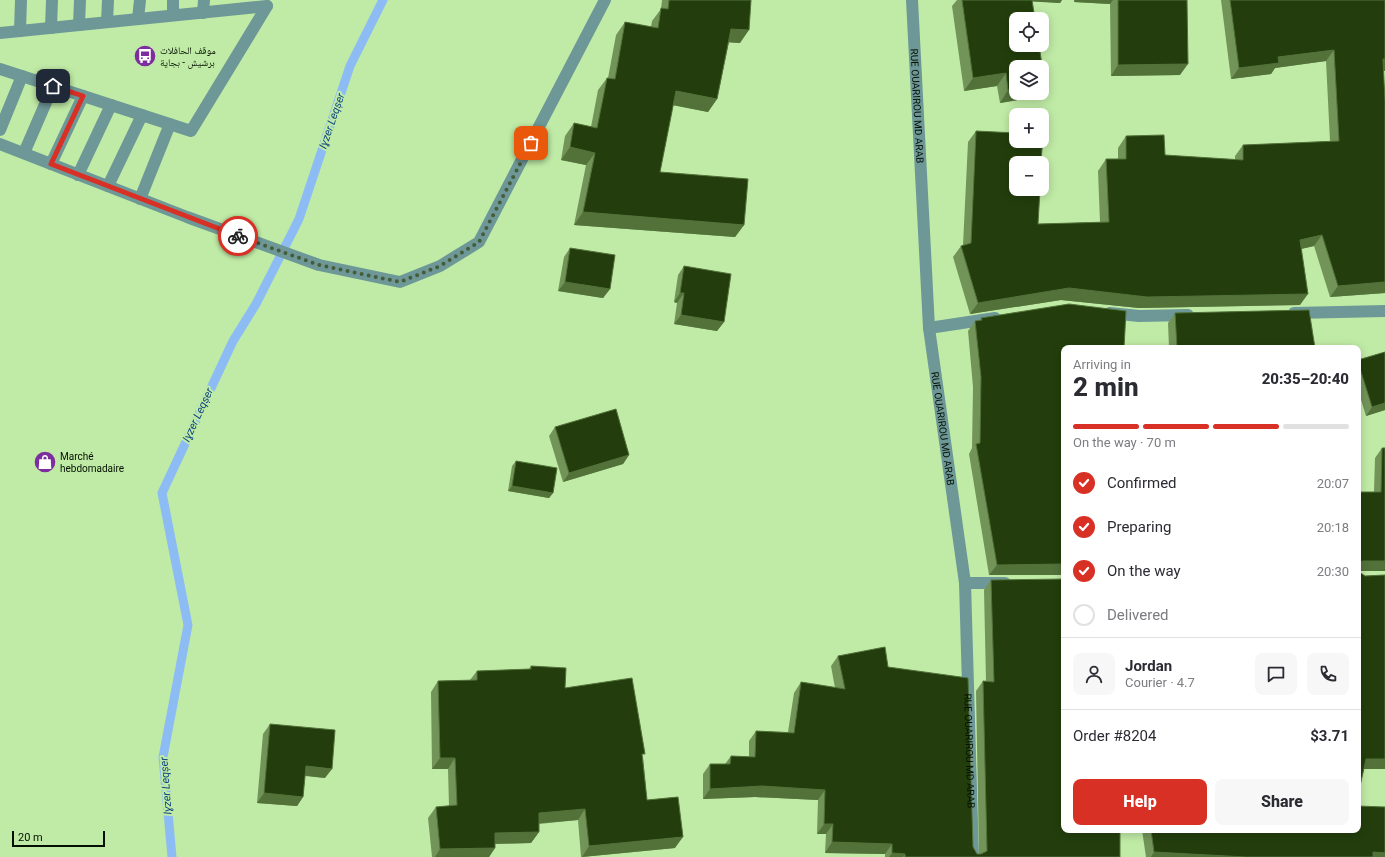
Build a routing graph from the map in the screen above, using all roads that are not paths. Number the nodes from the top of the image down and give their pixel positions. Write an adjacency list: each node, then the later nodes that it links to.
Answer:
1 (21, 0): 17 (street)
2 (52, 0): 16 (street)
3 (80, 0): 15 (street)
4 (108, 0): 14 (street)
5 (140, 0): 13 (street)
6 (173, 0): 12 (street)
7 (204, 0): 11 (street)
8 (605, 0): 32 (street)
9 (912, 0): 38 (street, RUE OUARIROU MD ARAB)
10 (233, 5): 11 (street); 25 (street)
11 (203, 13): 12 (street)
12 (173, 15): 13 (street)
13 (138, 19): 14 (street)
14 (107, 22): 15 (street)
15 (79, 25): 16 (street)
16 (51, 28): 17 (street)
17 (20, 31): 18 (street)
18 (0, 33)
19 (0, 69): 20 (street)
20 (22, 76): 21 (street); 26 (street)
21 (53, 86): 22 (street); 28 (street)
22 (83, 96): 23 (street); 29 (street)
23 (111, 105): 24 (street); 30 (street)
24 (142, 115): 25 (street); 31 (street)
25 (170, 124): 32 (street)
26 (0, 130)
27 (0, 144): 28 (street)
28 (24, 153): 29 (street)
29 (51, 164): 30 (street)
30 (78, 175): 31 (street)
31 (108, 186): 32 (street)
32 (140, 199)
33 (1385, 311): 35 (street)
34 (1101, 312): 36 (street)
35 (1285, 313)
36 (1201, 315)
37 (1007, 316): 38 (street)
38 (929, 328): 40 (street, RUE OUARIROU MD ARAB)
39 (1018, 583): 40 (street)
40 (964, 584): 41 (street, RUE OUARIROU MD ARAB)
41 (973, 857)

